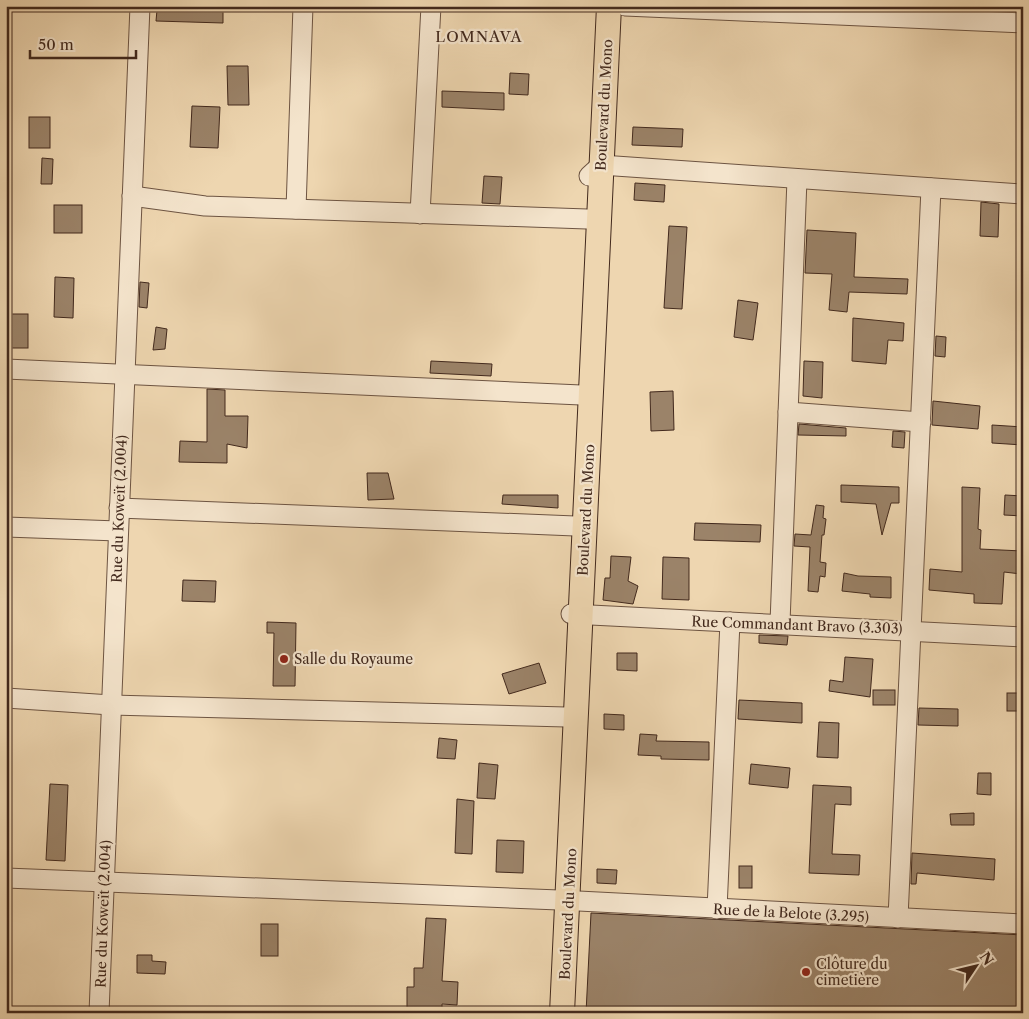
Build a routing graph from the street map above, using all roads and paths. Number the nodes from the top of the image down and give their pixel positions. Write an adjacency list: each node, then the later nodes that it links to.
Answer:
1 (140, 6): 12 (street, Rue du Koweït (2.004))
2 (303, 6): 13 (street)
3 (431, 6): 14 (street)
4 (598, 6): 8 (main road, Boulevard du Mono)
5 (609, 6): 8 (main road, Boulevard du Mono)
6 (624, 6): 7 (street)
7 (1023, 23)
8 (595, 171): 9 (street); 15 (main road, Boulevard du Mono); 25 (main road, Boulevard du Mono)
9 (797, 179): 10 (street); 19 (street)
10 (932, 188): 11 (street); 20 (street)
11 (1023, 194)
12 (132, 196): 13 (street); 17 (street, Rue du Koweït (2.004))
13 (296, 209): 14 (street)
14 (420, 214): 15 (street)
15 (587, 219): 18 (main road, Boulevard du Mono)
16 (6, 369): 17 (street)
17 (125, 374): 18 (street); 21 (street, Rue du Koweït (2.004))
18 (581, 395): 22 (main road, Boulevard du Mono)
19 (788, 412): 20 (street); 27 (street)
20 (921, 422): 28 (street)
21 (119, 508): 22 (street); 24 (street, Rue du Koweït (2.004))
22 (575, 526): 25 (main road, Boulevard du Mono)
23 (6, 527): 24 (street)
24 (118, 531): 31 (street, Rue du Koweït (2.004))
25 (576, 615): 26 (street, Rue Commandant Bravo (3.303)); 32 (main road, Boulevard du Mono); 35 (main road, Boulevard du Mono)
26 (730, 622): 27 (street, Rue Commandant Bravo (3.303)); 36 (street)
27 (780, 623): 28 (street, Rue Commandant Bravo (3.303))
28 (911, 630): 29 (street, Rue Commandant Bravo (3.303)); 37 (street)
29 (1023, 637)
30 (6, 698): 31 (street)
31 (111, 705): 32 (street); 34 (street, Rue du Koweït (2.004))
32 (566, 717): 35 (main road, Boulevard du Mono)
33 (6, 878): 34 (street, Rue de la Belote (3.295))
34 (104, 882): 35 (street, Rue de la Belote (3.295)); 39 (street, Rue du Koweït (2.004))
35 (564, 900): 36 (street, Rue de la Belote (3.295)); 40 (main road, Boulevard du Mono); 41 (main road, Boulevard du Mono)
36 (717, 909): 37 (street, Rue de la Belote (3.295))
37 (898, 918): 38 (street, Rue de la Belote (3.295))
38 (1023, 924)
39 (99, 1013)
40 (552, 1013)
41 (562, 1013)

